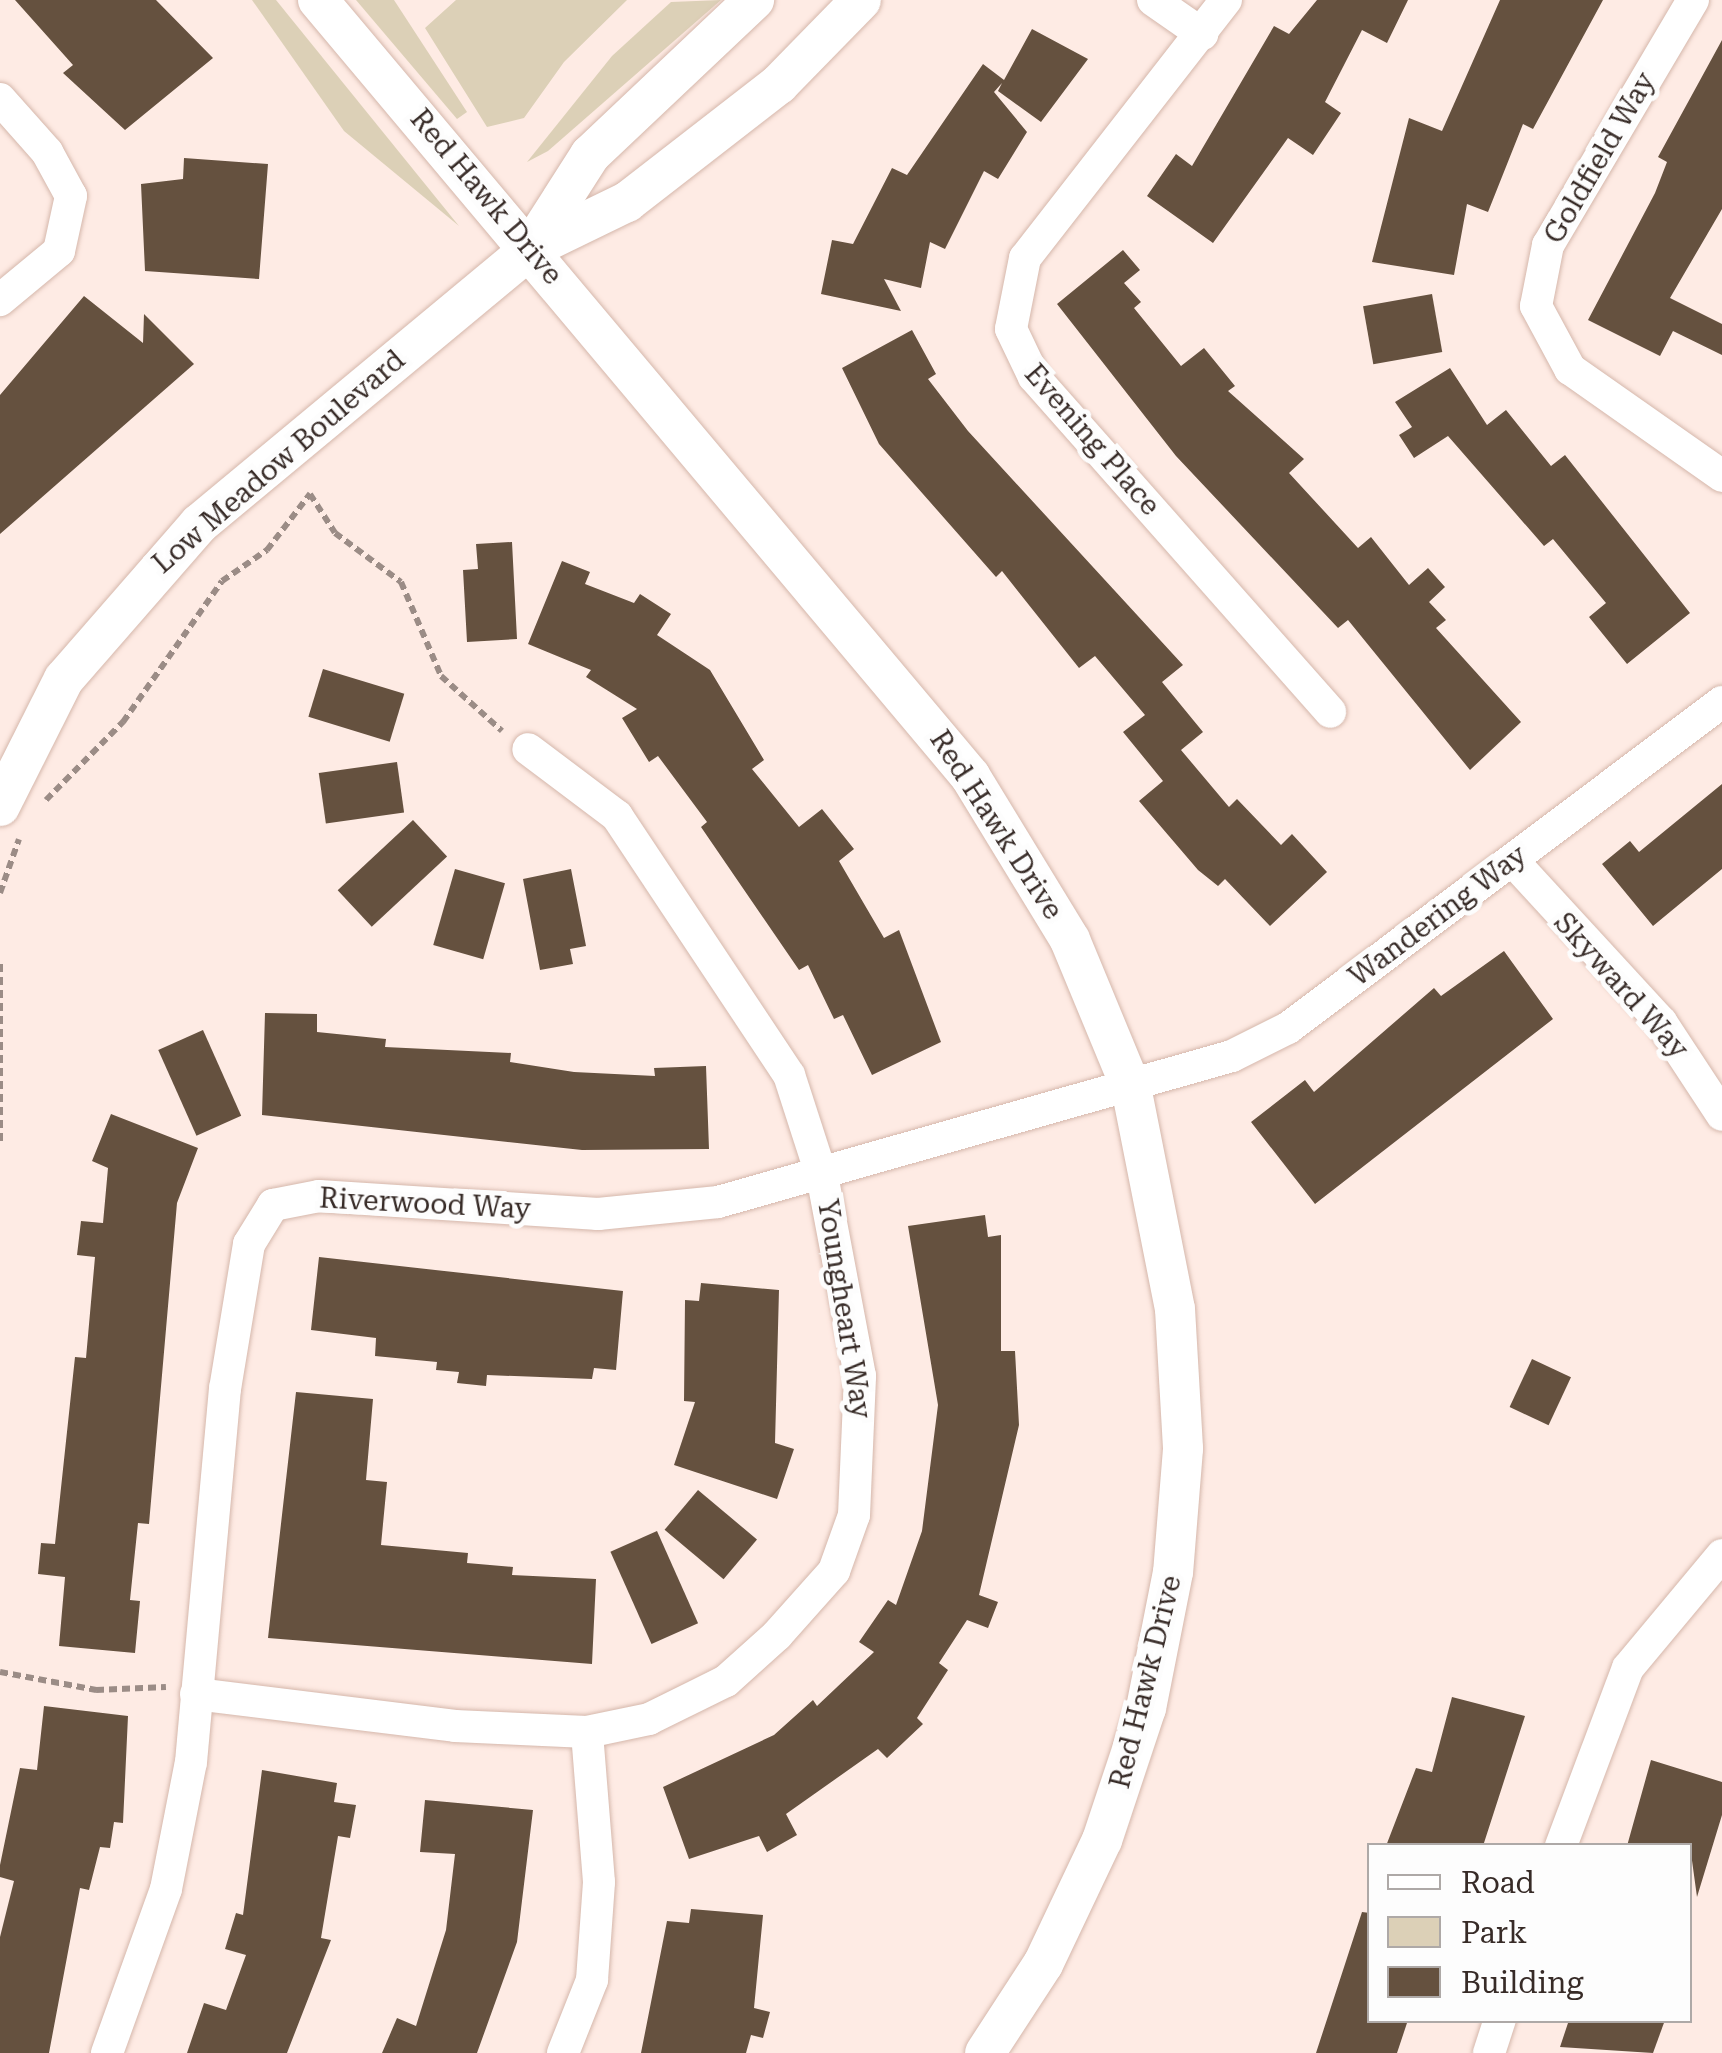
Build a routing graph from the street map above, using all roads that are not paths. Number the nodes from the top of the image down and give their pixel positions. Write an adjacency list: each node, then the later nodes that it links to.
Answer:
1 (318, 0): 9 (street, Red Hawk Drive)
2 (754, 0): 9 (street, Low Meadow Boulevard)
3 (861, 0): 9 (street, Low Meadow Boulevard)
4 (1153, 0): 7 (street)
5 (1226, 0): 7 (street, Evening Place)
6 (1692, 0): 11 (street, Goldfield Way)
7 (1202, 34): 13 (street, Evening Place)
8 (0, 100): 10 (street)
9 (530, 249): 15 (street, Low Meadow Boulevard); 17 (street, Red Hawk Drive)
10 (0, 300)
11 (1722, 476)
12 (1722, 702): 16 (street, Wandering Way)
13 (1330, 712)
14 (528, 749): 19 (street, Youngheart Way)
15 (15, 812)
16 (1513, 861): 17 (street, Wandering Way); 18 (street, Skyward Way)
17 (1131, 1087): 19 (street, Riverwood Way); 27 (street, Red Hawk Drive)
18 (1722, 1115)
19 (824, 1180): 21 (street, Riverwood Way); 22 (street, Youngheart Way)
20 (1722, 1555): 23 (street)
21 (196, 1694): 22 (street, Youngheart Way); 25 (street, Riverwood Way)
22 (588, 1732): 26 (street)
23 (1561, 1843)
24 (1499, 2023): 28 (street)
25 (108, 2053)
26 (563, 2053)
27 (985, 2053)
28 (1489, 2053)

